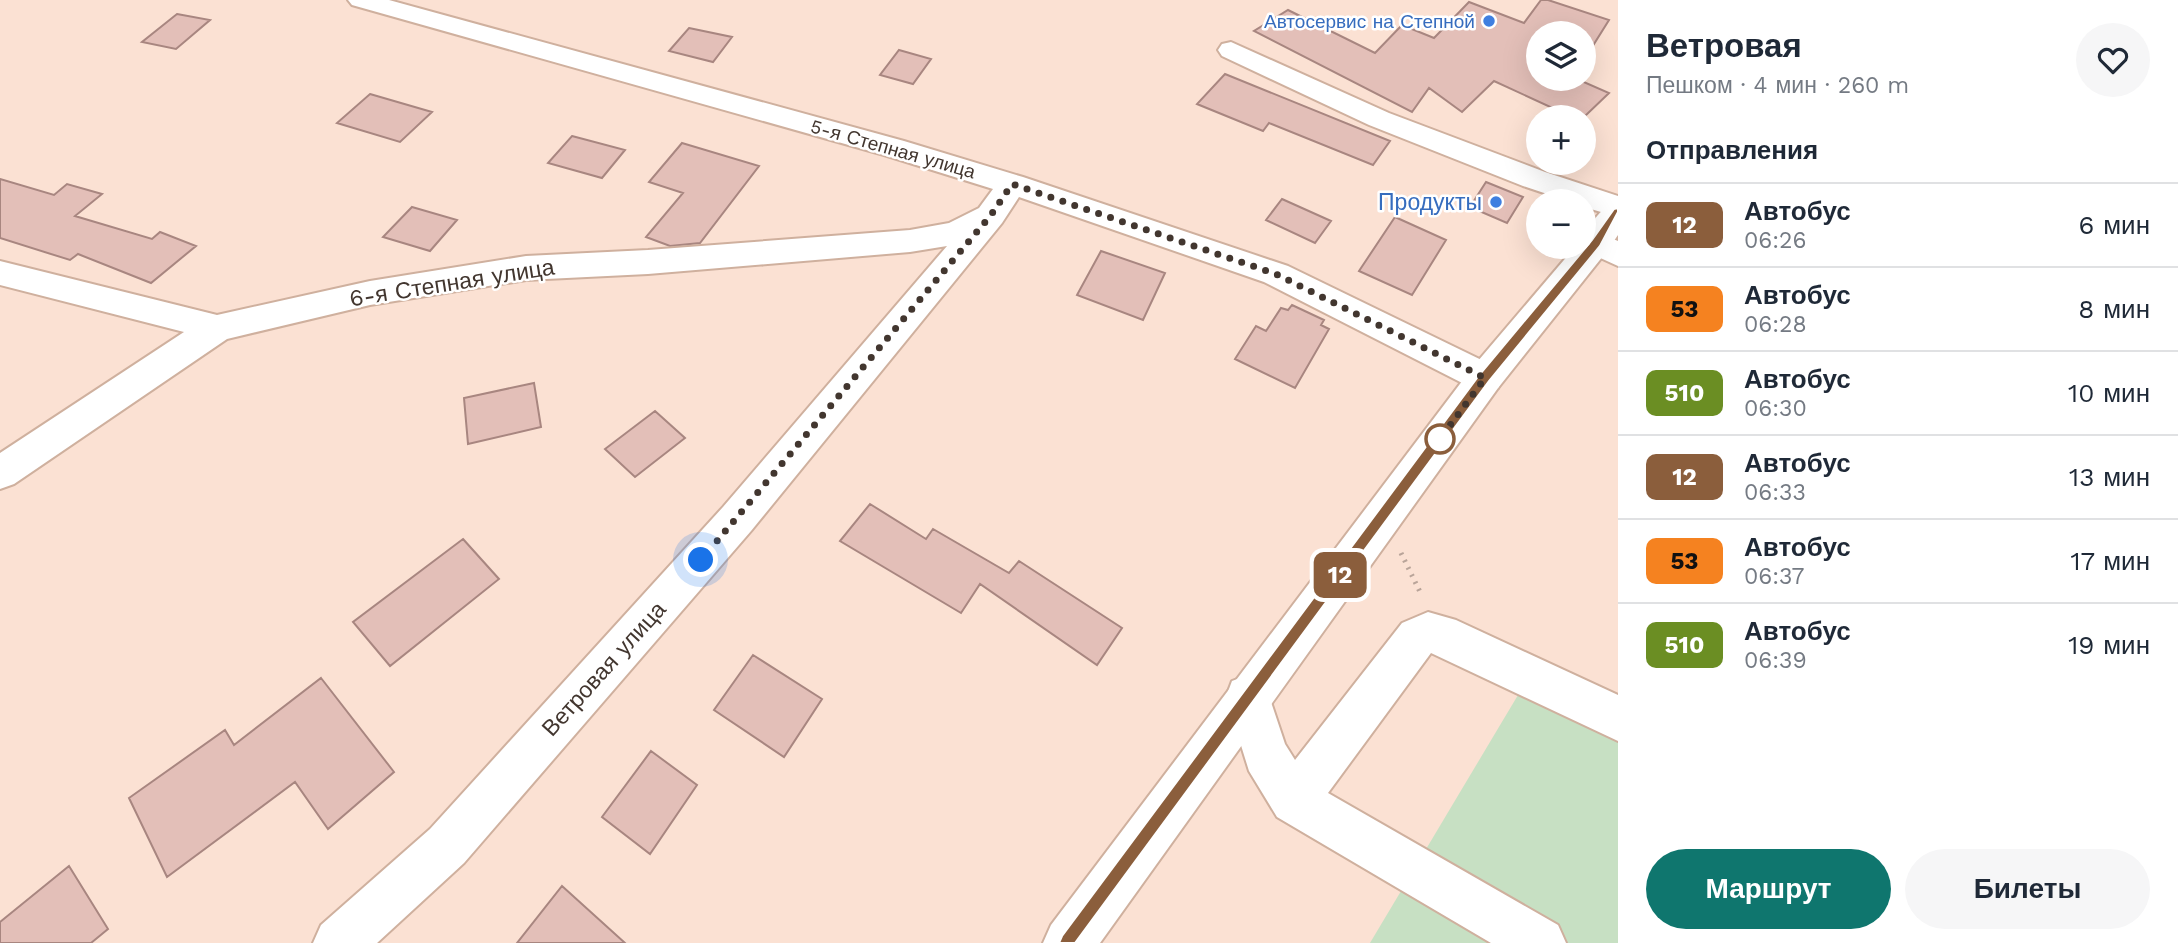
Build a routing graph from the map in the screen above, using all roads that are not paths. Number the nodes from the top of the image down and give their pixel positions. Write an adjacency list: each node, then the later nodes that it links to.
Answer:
1 (361, 0): 3 (street, 5-я Степная улица)
2 (1231, 50): 4 (street)
3 (1002, 199): 7 (street, 6-я Степная улица); 8 (street, 5-я Степная улица); 13 (street, Ветровая улица)
4 (1618, 209): 5 (street)
5 (1607, 249): 8 (street)
6 (0, 273): 7 (street, 6-я Степная улица)
7 (217, 328): 9 (street)
8 (1485, 378): 10 (street)
9 (0, 473)
10 (1248, 697): 12 (street); 14 (street)
11 (1618, 718): 12 (street)
12 (1294, 800): 15 (street)
13 (339, 943)
14 (1069, 943)
15 (1540, 943)

